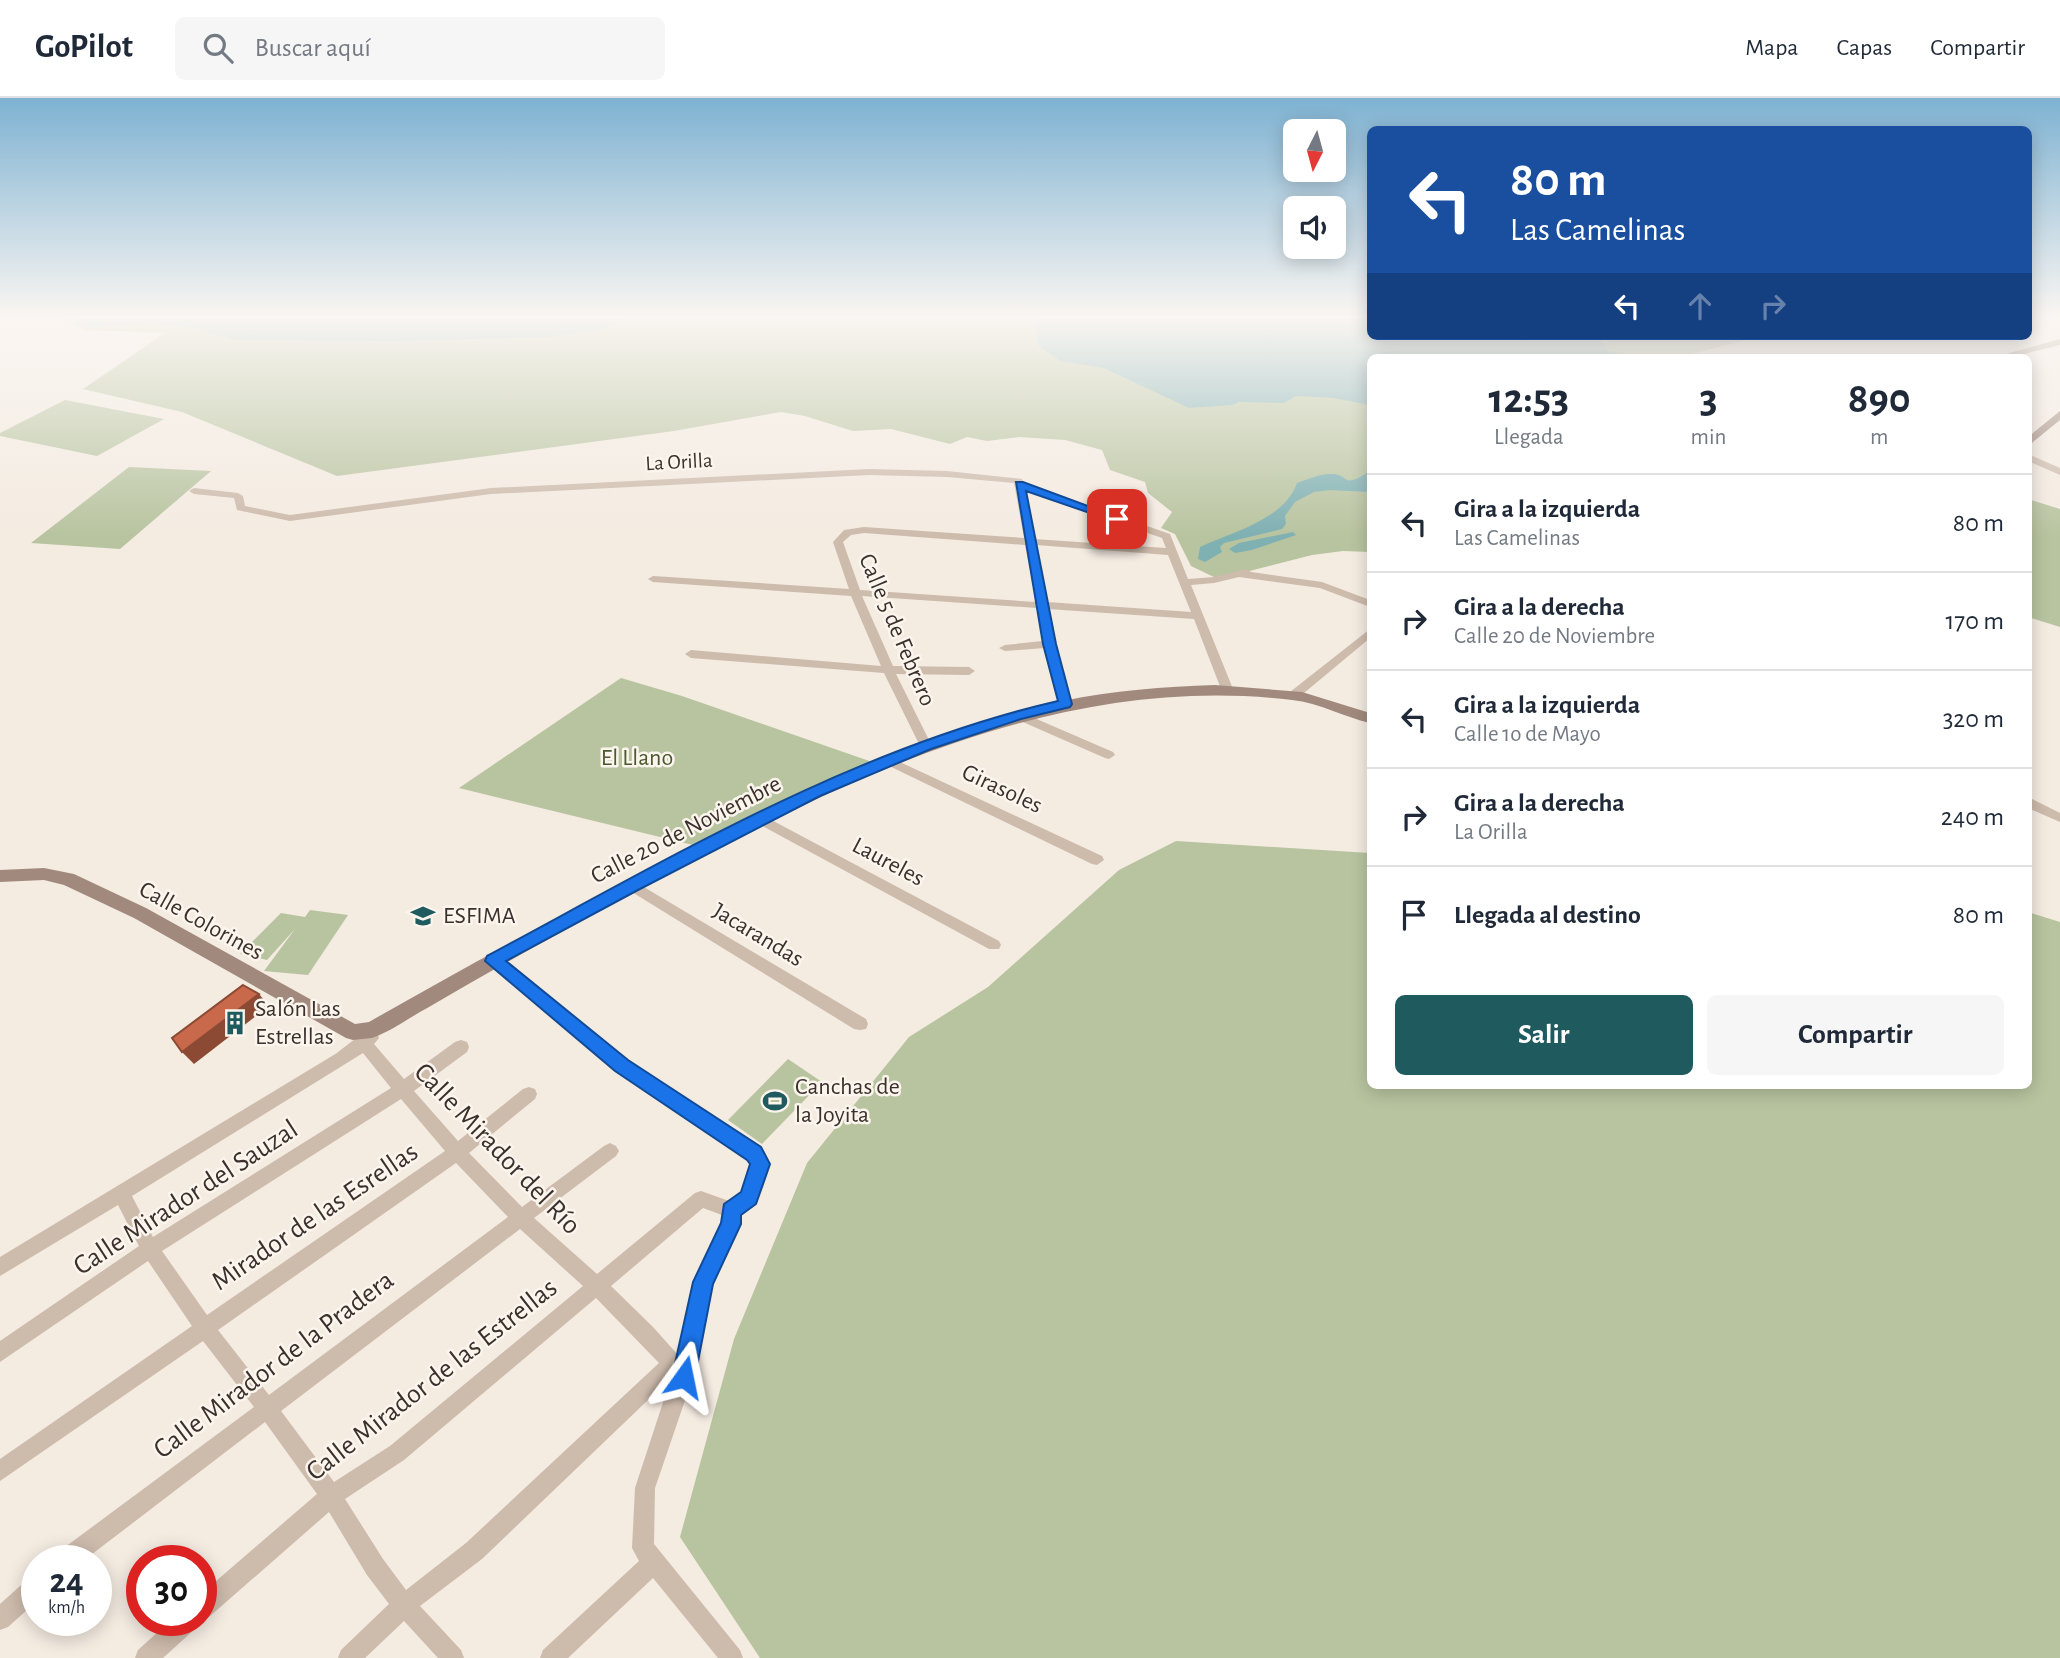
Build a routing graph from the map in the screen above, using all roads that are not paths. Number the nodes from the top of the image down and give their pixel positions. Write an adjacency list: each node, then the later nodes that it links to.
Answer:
1 (2060, 414): 2 (main road)
2 (2032, 439)
3 (2032, 459): 4 (street)
4 (2060, 472)
5 (1020, 485): 6 (street, La Orilla); 7 (street); 8 (street, La Orilla)
6 (194, 491)
7 (1029, 543): 8 (street); 15 (street, Calle 5 de Febrero); 17 (street)
8 (1173, 552): 9 (street)
9 (1179, 565): 13 (street); 14 (street)
10 (1254, 570): 11 (street)
11 (1239, 574): 13 (street); 16 (street)
12 (653, 579): 15 (street)
13 (1214, 580): 14 (street)
14 (1185, 582): 18 (street)
15 (854, 593): 17 (street); 23 (street, Calle 5 de Febrero)
16 (1367, 603)
17 (1043, 605): 18 (street); 20 (street)
18 (1198, 615): 25 (street)
19 (1367, 634): 26 (street)
20 (1049, 644): 21 (street); 27 (street)
21 (1005, 648)
22 (691, 654): 23 (street)
23 (887, 670): 24 (street); 30 (street, Calle 5 de Febrero)
24 (969, 671)
25 (1227, 689): 26 (main road, Calle 20 de Noviembre); 27 (main road, Calle 20 de Noviembre)
26 (1294, 695): 29 (main road, Calle 20 de Noviembre)
27 (1065, 704): 28 (main road, Calle 20 de Noviembre)
28 (1017, 715): 30 (main road, Calle 20 de Noviembre); 31 (street)
29 (1367, 717)
30 (926, 746): 32 (main road, Calle 20 de Noviembre)
31 (1109, 755)
32 (887, 760): 35 (main road, Calle 20 de Noviembre); 36 (street, Girasoles)
33 (2032, 805): 34 (street)
34 (2059, 818)
35 (760, 819): 38 (main road, Calle 20 de Noviembre); 39 (street, Laureles)
36 (1097, 860)
37 (0, 876): 43 (main road, Calle Colorines)
38 (632, 885): 40 (main road, Calle 20 de Noviembre); 42 (street, Jacarandas)
39 (994, 945)
40 (493, 961): 41 (main road, Calle 20 de Noviembre); 50 (street)
41 (402, 1013): 43 (street)
42 (860, 1024)
43 (363, 1035): 45 (street, Calle Mirador del Río); 49 (street)
44 (461, 1047): 45 (street, Calle Mirador del Sauzal)
45 (402, 1090): 48 (street, Calle Mirador del Río); 52 (street, Calle Mirador del Sauzal)
46 (529, 1094): 48 (street, Mirador de las Esrellas)
47 (610, 1151): 51 (street, Calle Mirador de la Pradera)
48 (458, 1152): 51 (street, Calle Mirador del Río); 55 (street, Mirador de las Esrellas)
49 (120, 1192): 52 (street); 53 (street)
50 (731, 1210): 54 (street, Calle Mirador de las Estrellas); 57 (street)
51 (520, 1217): 54 (street, Calle Mirador del Río); 58 (street, Calle Mirador de la Pradera)
52 (150, 1249): 55 (street); 56 (street, Calle Mirador del Sauzal)
53 (0, 1267)
54 (597, 1287): 57 (street, Calle Mirador del Río); 60 (street, Calle Mirador de las Estrellas)
55 (204, 1327): 58 (street); 59 (street, Mirador de las Esrellas)
56 (0, 1352)
57 (678, 1370): 62 (street); 65 (street)
58 (267, 1408): 60 (street); 61 (street, Calle Mirador de la Pradera)
59 (0, 1471)
60 (331, 1496): 63 (street, Calle Mirador de las Estrellas); 65 (street)
61 (86, 1545)
62 (655, 1562): 71 (street); 72 (street)
63 (217, 1595)
64 (21, 1600): 66 (street)
65 (404, 1605): 69 (street); 70 (street)
66 (0, 1619)
67 (170, 1636): 68 (street)
68 (146, 1658)
69 (349, 1658)
70 (453, 1658)
71 (551, 1658)
72 (732, 1658)

